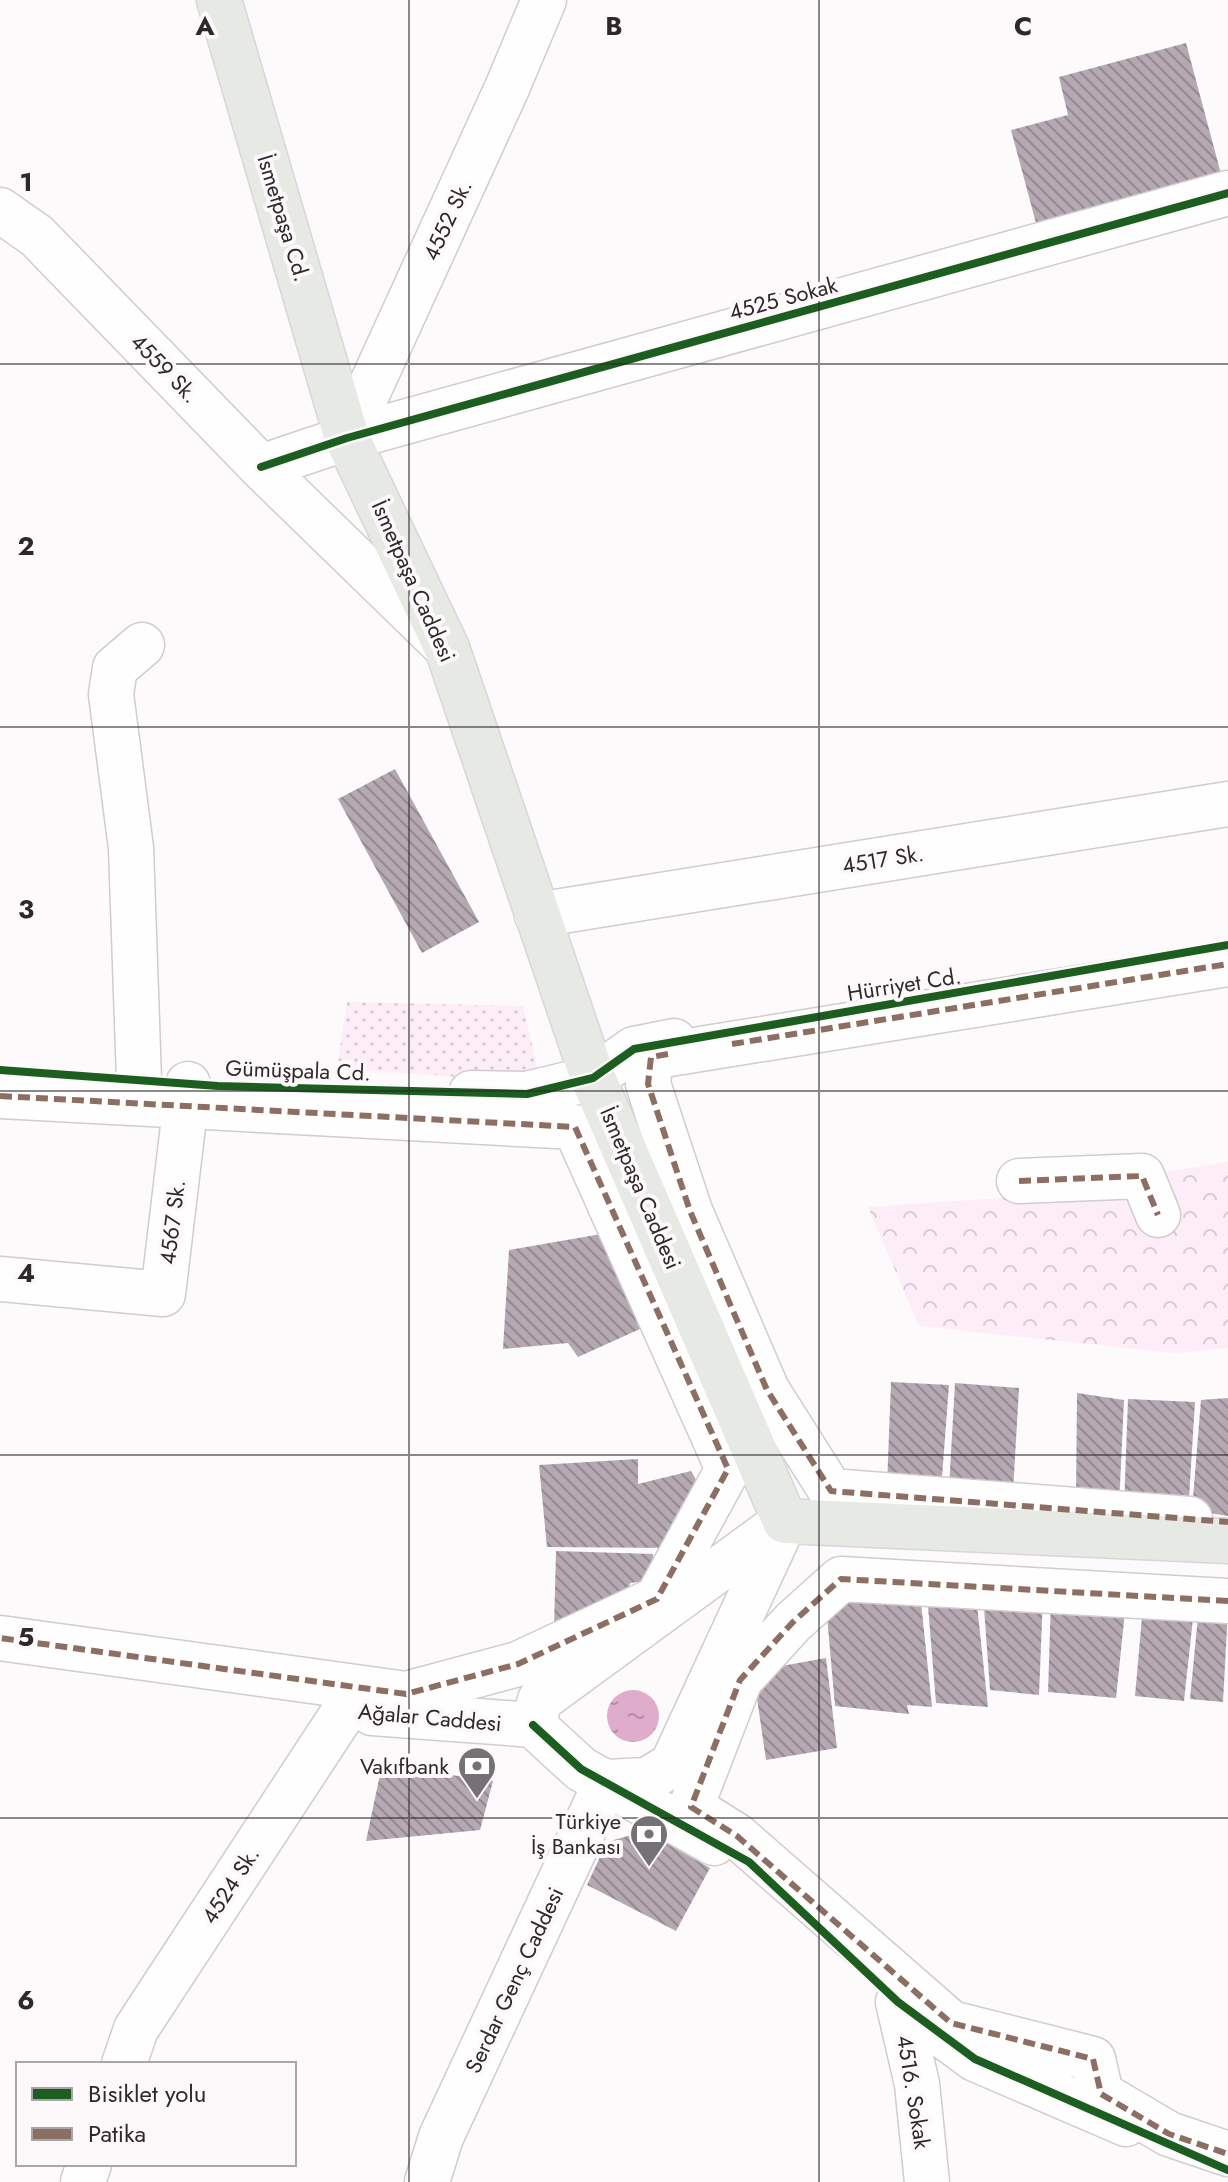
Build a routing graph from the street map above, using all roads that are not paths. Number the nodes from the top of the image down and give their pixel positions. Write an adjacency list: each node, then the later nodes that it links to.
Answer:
1 (219, 0): 5 (main road, İsmetpaşa Cd.)
2 (544, 0): 5 (street, 4552 Sk.)
3 (1228, 193): 5 (street, 4525 Sokak)
4 (0, 210): 6 (street, 4559 Sk.)
5 (347, 438): 6 (street); 8 (main road, İsmetpaşa Caddesi)
6 (261, 467): 8 (street, 4559 Sk.)
7 (142, 645): 15 (street)
8 (447, 648): 10 (main road, İsmetpaşa Caddesi)
9 (1228, 804): 10 (street, 4517 Sk.)
10 (537, 915): 14 (main road, İsmetpaşa Caddesi)
11 (1228, 945): 14 (street, Hürriyet Cd.)
12 (1228, 964): 22 (street)
13 (0, 1070): 15 (street, Gümüşpala Cd.)
14 (593, 1078): 16 (street, Gümüşpala Cd.); 21 (main road, İsmetpaşa Caddesi)
15 (139, 1080): 16 (street, Gümüşpala Cd.)
16 (187, 1095): 17 (street); 20 (street, 4567 Sk.); 25 (street)
17 (0, 1096)
18 (1019, 1181): 19 (street)
19 (1158, 1215)
20 (0, 1279)
21 (785, 1521): 23 (main road); 28 (street, Ağalar Caddesi); 29 (street)
22 (1228, 1522)
23 (1228, 1541)
24 (1228, 1601): 32 (street)
25 (0, 1638)
26 (0, 1668): 27 (street, Ağalar Caddesi)
27 (345, 1710): 28 (street, Ağalar Caddesi); 31 (street, 4524 Sk.)
28 (533, 1725): 29 (street)
29 (606, 1782): 30 (street); 34 (street, Serdar Genç Caddesi)
30 (898, 2002): 33 (street); 35 (street, 4516. Sokak)
31 (125, 2062)
32 (1228, 2154)
33 (1228, 2170)
34 (427, 2182)
35 (927, 2182)

